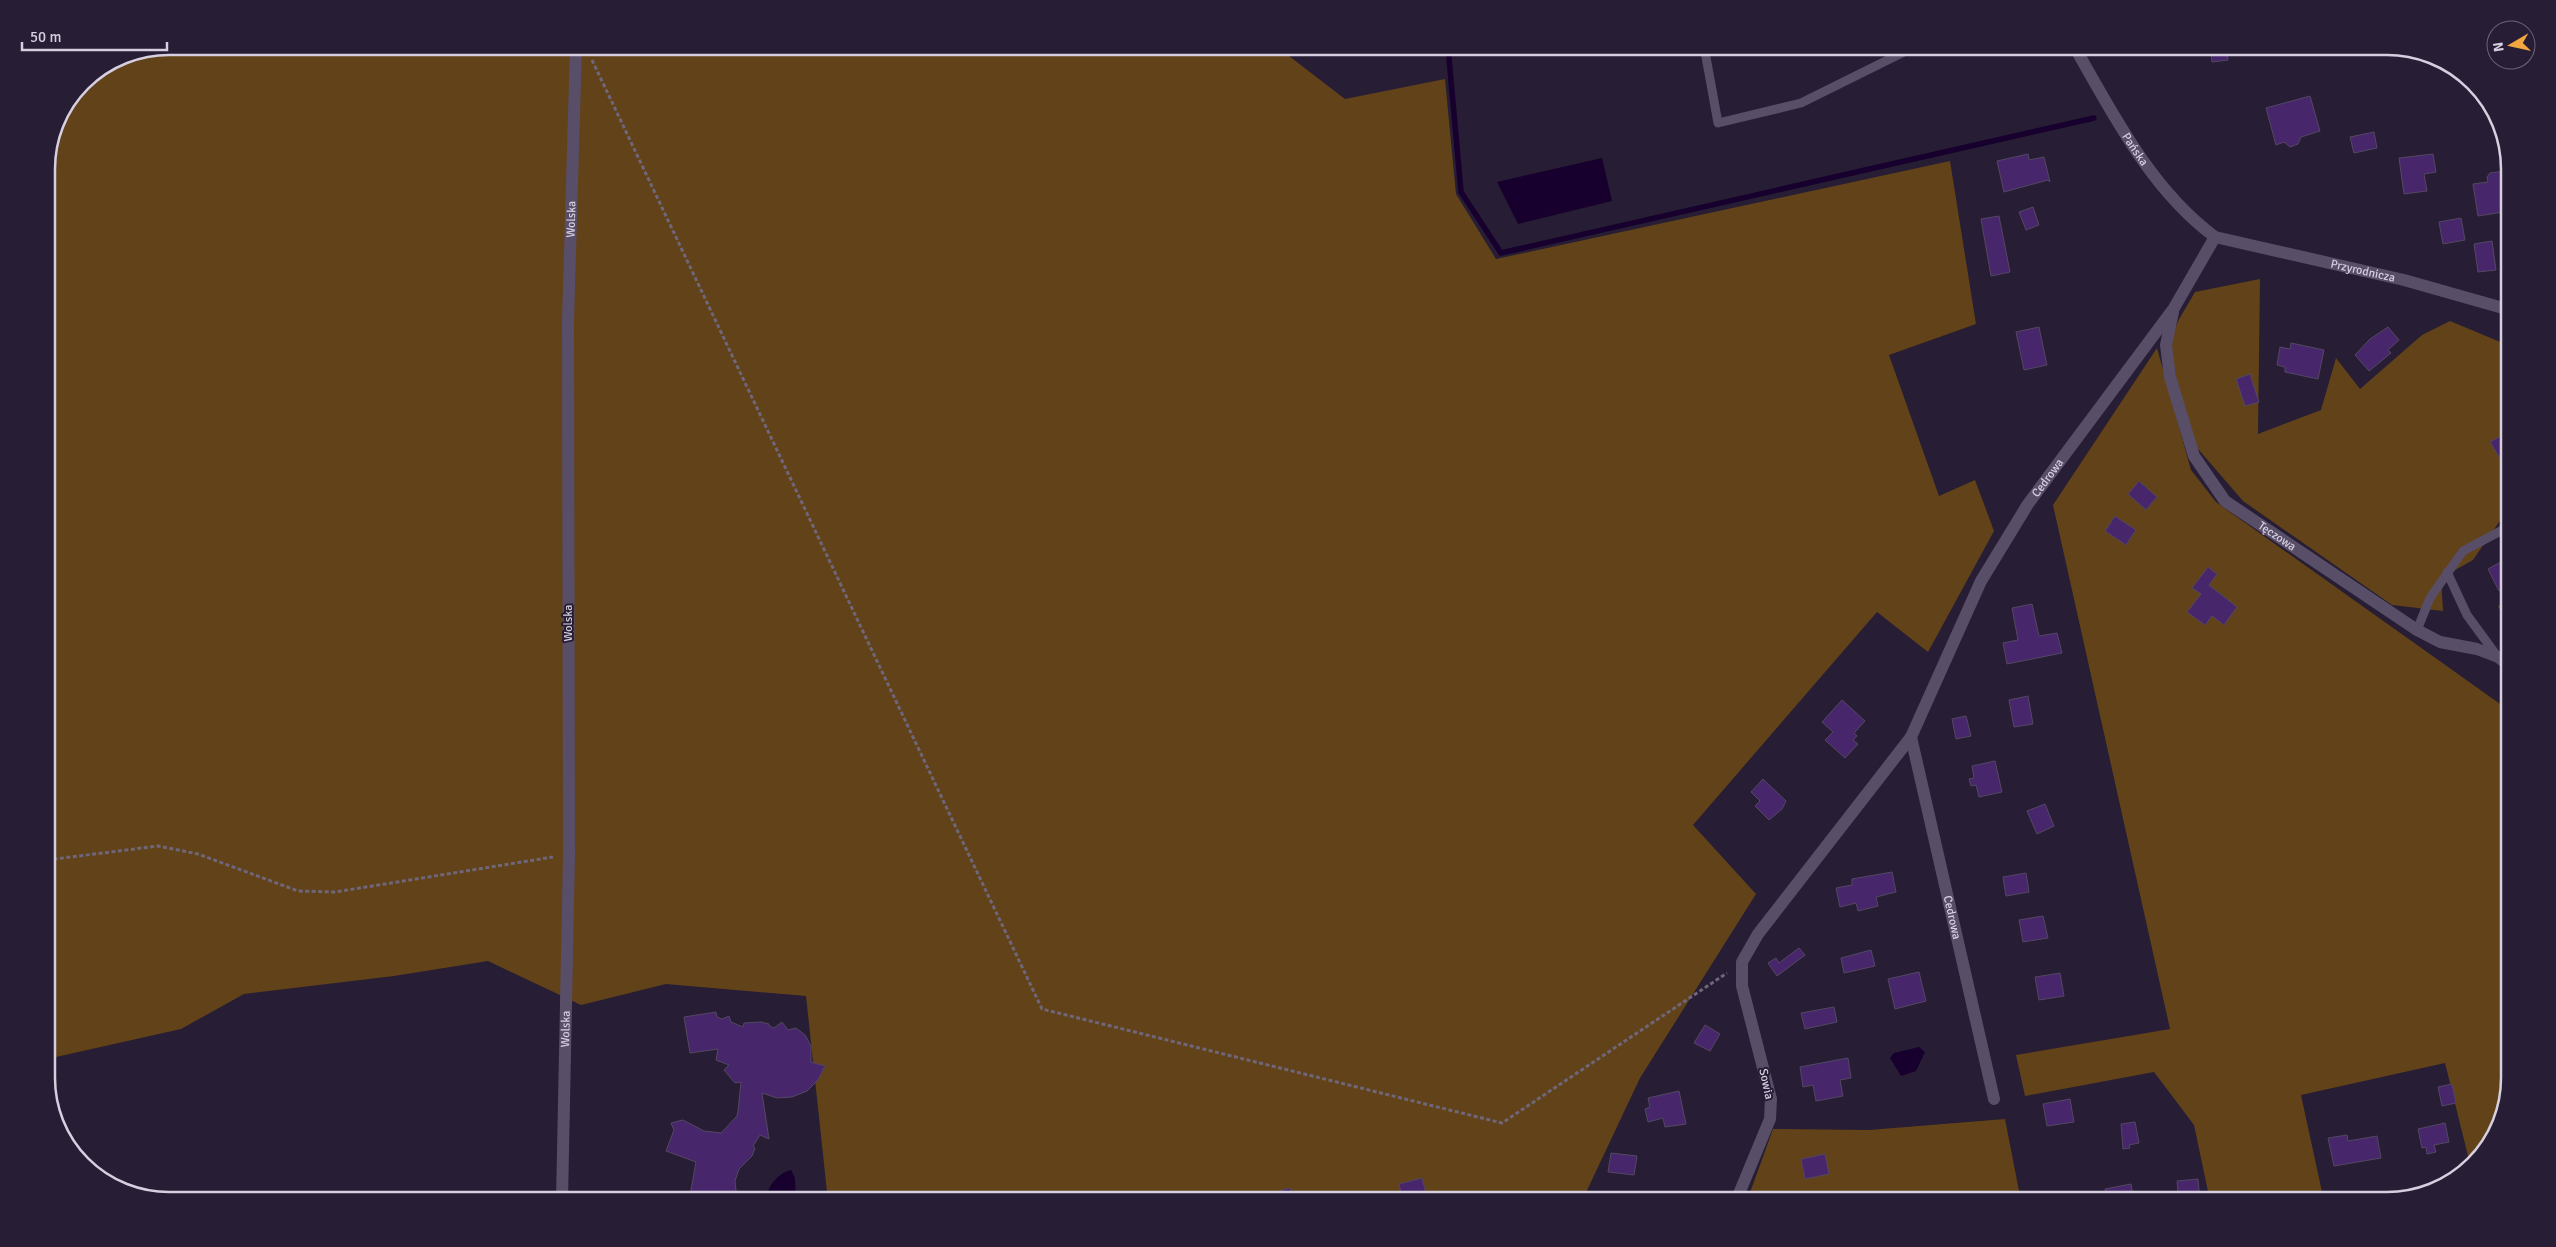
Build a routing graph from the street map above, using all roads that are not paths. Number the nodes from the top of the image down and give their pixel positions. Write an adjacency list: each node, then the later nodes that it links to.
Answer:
1 (576, 55): 16 (street, Wolska)
2 (1706, 55): 3 (lane)
3 (1898, 55)
4 (2079, 55): 5 (street, Pańska)
5 (2215, 237): 6 (street, Przyrodnicza); 7 (street, Cedrowa)
6 (2501, 307)
7 (2174, 308): 10 (street, Tęczowa); 13 (street, Cedrowa)
8 (2501, 531): 9 (lane)
9 (2447, 572): 10 (lane); 11 (lane)
10 (2417, 630): 11 (street, Tęczowa)
11 (2498, 658): 12 (street, Tęczowa)
12 (2501, 660)
13 (1911, 737): 14 (street, Cedrowa); 15 (street, Cedrowa)
14 (1742, 962): 17 (street, Sowia)
15 (1994, 1099)
16 (562, 1192)
17 (1740, 1192)

